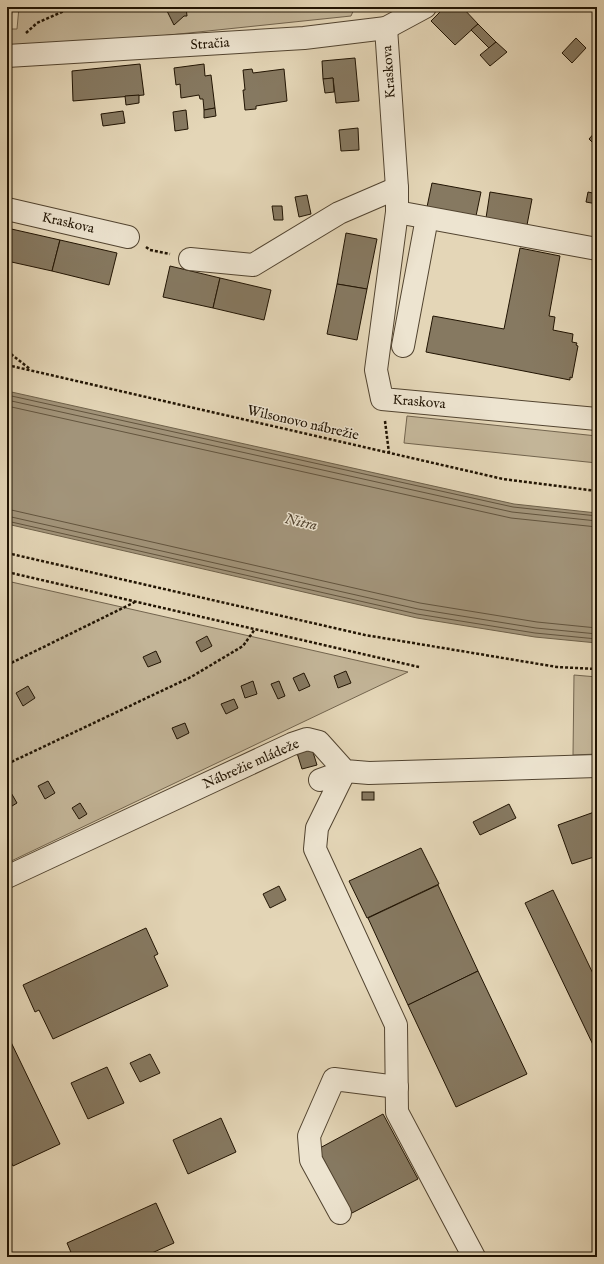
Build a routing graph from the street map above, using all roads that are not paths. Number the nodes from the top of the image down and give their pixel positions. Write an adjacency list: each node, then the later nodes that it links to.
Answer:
1 (417, 11): 2 (street, Stračia)
2 (386, 28): 3 (street, Stračia); 4 (street, Kraskova)
3 (7, 56)
4 (397, 188): 6 (street, Kraskova); 10 (street)
5 (7, 209): 8 (street, Kraskova)
6 (397, 212): 7 (street); 12 (street, Kraskova)
7 (427, 218): 9 (street); 11 (street)
8 (128, 237)
9 (597, 249)
10 (190, 259)
11 (403, 346)
12 (597, 419)
13 (597, 766): 14 (street)
14 (345, 772): 15 (street); 16 (street, Nábrežie mládeže); 17 (street)
15 (320, 780)
16 (7, 877)
17 (397, 1087): 18 (street); 19 (street)
18 (340, 1214)
19 (474, 1257)

